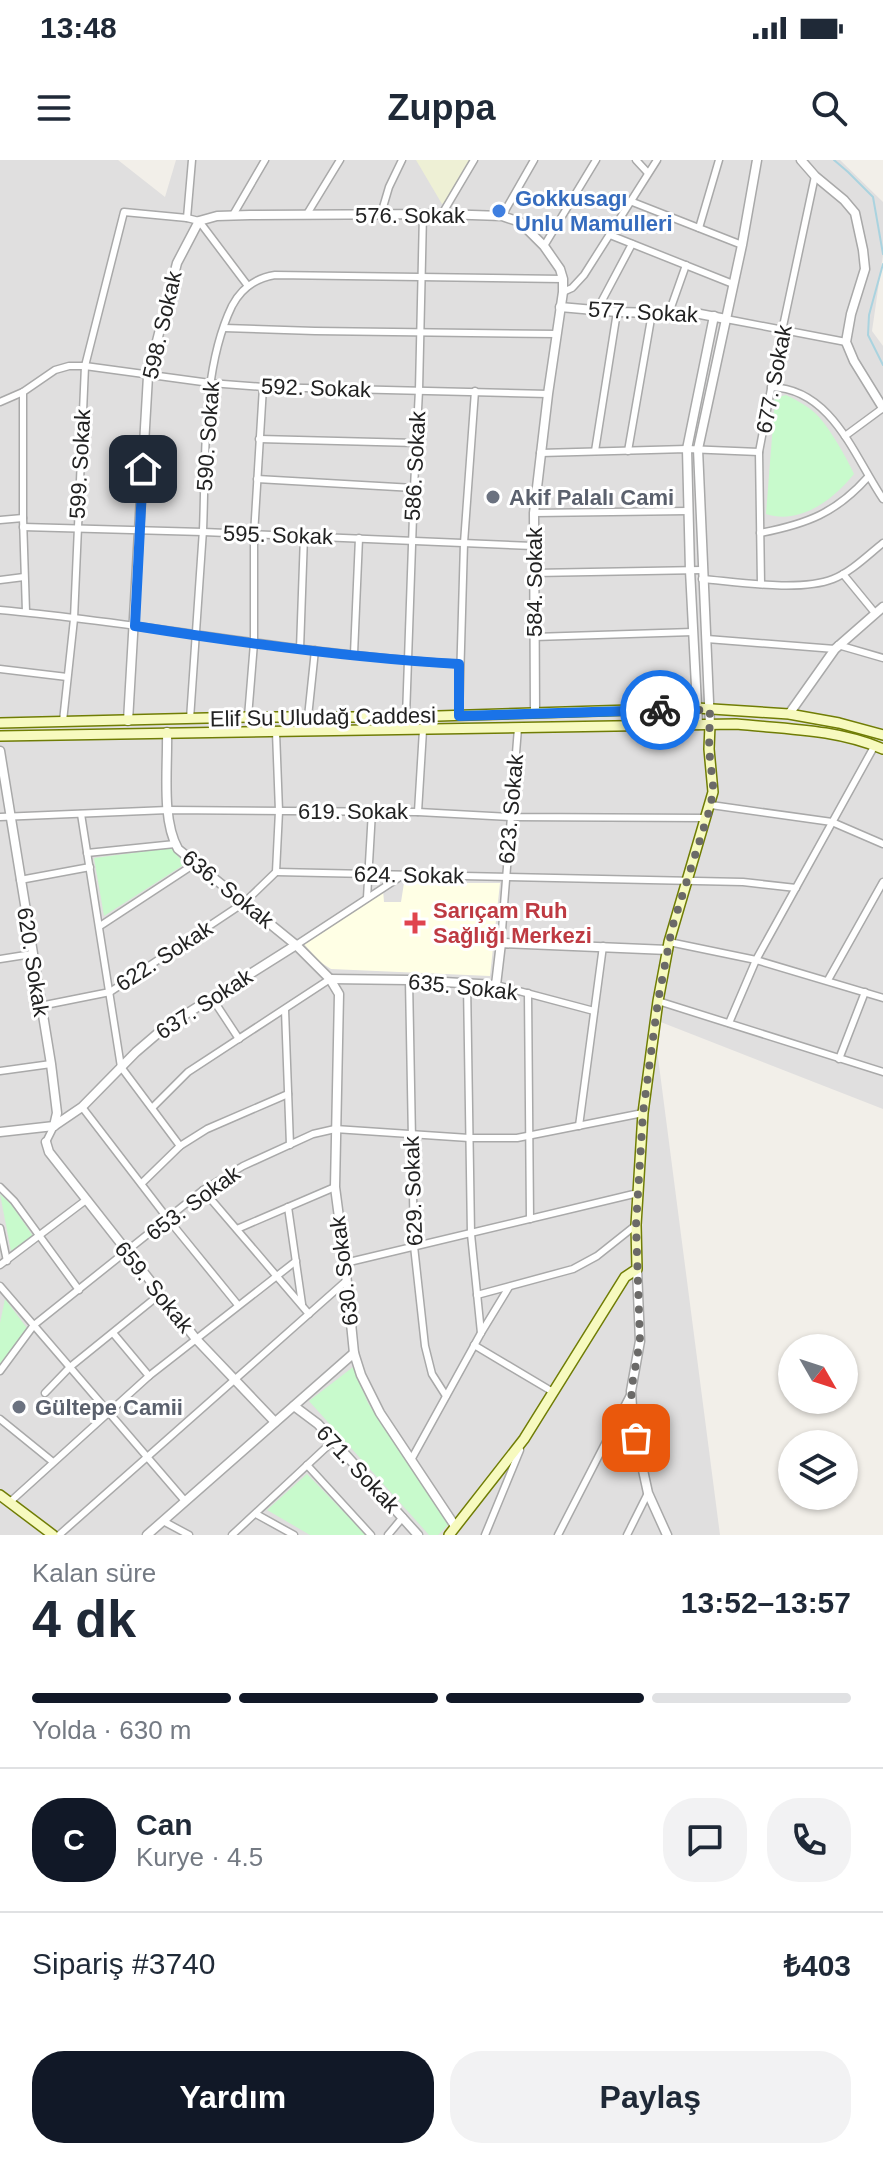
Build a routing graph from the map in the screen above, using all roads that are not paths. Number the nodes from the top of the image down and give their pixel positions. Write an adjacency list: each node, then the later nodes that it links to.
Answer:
1 (192, 160): 22 (street)
2 (265, 160): 20 (street)
3 (340, 160): 16 (street)
4 (402, 160): 17 (street)
5 (474, 160): 19 (street)
6 (534, 160): 21 (street)
7 (596, 160): 28 (street)
8 (636, 160): 13 (street)
9 (657, 160): 13 (street)
10 (719, 160): 24 (street)
11 (757, 160): 27 (street)
12 (801, 160): 14 (street)
13 (648, 173): 15 (street)
14 (815, 176): 43 (street, 677. Sokak); 46 (street)
15 (630, 201): 24 (street); 25 (street)
16 (307, 214): 17 (street, 576. Sokak); 20 (street, 576. Sokak)
17 (381, 214): 18 (street, 576. Sokak)
18 (423, 214): 19 (street, 576. Sokak); 30 (street, 586. Sokak)
19 (442, 214): 21 (street, 576. Sokak)
20 (233, 215): 23 (street, 576. Sokak)
21 (502, 216): 28 (street)
22 (187, 218): 23 (street); 47 (street, 599. Sokak)
23 (199, 221): 33 (street); 48 (street, 598. Sokak)
24 (699, 228): 27 (street)
25 (610, 235): 26 (street); 34 (street)
26 (632, 244): 29 (street); 36 (street)
27 (742, 245): 32 (street)
28 (544, 246): 31 (street)
29 (686, 265): 32 (street); 39 (street)
30 (421, 276): 31 (street); 33 (street); 44 (street, 586. Sokak)
31 (563, 279): 34 (street)
32 (733, 284): 41 (street)
33 (248, 286): 42 (street, 590. Sokak)
34 (563, 292): 35 (street)
35 (560, 307): 36 (street, 577. Sokak); 45 (street, 584. Sokak)
36 (597, 310): 37 (street, 577. Sokak)
37 (617, 312): 38 (street, 577. Sokak); 63 (street)
38 (652, 313): 39 (street, 577. Sokak); 64 (street)
39 (669, 313): 40 (street, 577. Sokak)
40 (714, 316): 41 (street, 577. Sokak); 61 (street)
41 (726, 319): 43 (street); 62 (street)
42 (224, 328): 44 (street); 49 (street, 590. Sokak)
43 (782, 331): 46 (street); 51 (street, 677. Sokak)
44 (421, 333): 45 (street); 52 (street, 586. Sokak)
45 (557, 334): 55 (street, 584. Sokak)
46 (846, 342): 57 (street)
47 (85, 366): 48 (street, 592. Sokak); 54 (street); 76 (street, 599. Sokak)
48 (148, 376): 49 (street, 592. Sokak); 77 (street, 598. Sokak)
49 (210, 383): 50 (street, 592. Sokak); 78 (street, 590. Sokak)
50 (263, 387): 52 (street, 592. Sokak); 59 (street)
51 (771, 387): 58 (street); 65 (street, 677. Sokak)
52 (419, 390): 53 (street, 592. Sokak); 60 (street, 586. Sokak)
53 (475, 391): 55 (street, 592. Sokak); 84 (street)
54 (23, 392): 56 (street); 73 (street)
55 (548, 394): 66 (street, 584. Sokak)
56 (0, 402)
57 (883, 408): 58 (street)
58 (845, 436): 67 (street)
59 (259, 439): 60 (street); 68 (street)
60 (416, 443): 69 (street, 586. Sokak)
61 (687, 449): 62 (street); 64 (street); 71 (street)
62 (698, 449): 65 (street); 89 (street)
63 (595, 451): 64 (street); 66 (street)
64 (628, 451)
65 (759, 452): 79 (street, 677. Sokak)
66 (540, 453): 72 (street, 584. Sokak)
67 (868, 477): 70 (street); 79 (street)
68 (257, 479): 69 (street); 80 (street)
69 (414, 488): 83 (street, 586. Sokak)
70 (883, 499)
71 (688, 511): 72 (street); 87 (street)
72 (534, 513): 86 (street, 584. Sokak)
73 (23, 518): 74 (street); 75 (street)
74 (0, 520)
75 (23, 527): 76 (street, 595. Sokak); 91 (street)
76 (76, 530): 77 (street, 595. Sokak); 97 (street, 599. Sokak)
77 (139, 531): 78 (street, 595. Sokak); 98 (street, 598. Sokak)
78 (203, 532): 80 (street, 595. Sokak); 100 (street, 590. Sokak)
79 (760, 533): 93 (street, 677. Sokak)
80 (254, 535): 81 (street, 595. Sokak); 103 (street)
81 (304, 536): 82 (street, 595. Sokak); 105 (street)
82 (359, 538): 83 (street, 595. Sokak); 107 (street)
83 (412, 542): 84 (street, 595. Sokak); 109 (street, 586. Sokak)
84 (464, 543): 86 (street, 595. Sokak); 110 (street)
85 (883, 543): 90 (street)
86 (533, 546): 88 (street, 584. Sokak)
87 (690, 570): 88 (street); 89 (street); 99 (street)
88 (534, 573): 101 (street, 584. Sokak)
89 (702, 574): 93 (street); 102 (street)
90 (843, 574): 93 (street); 95 (street)
91 (24, 577): 92 (street); 96 (street)
92 (0, 580)
93 (761, 584)
94 (0, 610): 96 (street)
95 (879, 610): 104 (street)
96 (26, 612): 97 (street)
97 (74, 619): 98 (street); 112 (street, 599. Sokak)
98 (135, 626): 100 (street); 123 (street, 598. Sokak)
99 (693, 632): 101 (street); 113 (street)
100 (196, 636): 103 (street); 121 (street, 590. Sokak)
101 (534, 637): 115 (street, 584. Sokak)
102 (707, 639): 104 (street); 114 (street)
103 (254, 643): 105 (street); 118 (street)
104 (837, 647): 108 (street); 116 (street)
105 (300, 649): 106 (street)
106 (315, 650): 107 (street); 119 (street)
107 (354, 654): 109 (street)
108 (883, 658)
109 (409, 661): 110 (street); 120 (street, 586. Sokak)
110 (459, 664): 117 (street)
111 (0, 669): 112 (street)
112 (67, 677): 122 (street, 599. Sokak)
113 (697, 708): 114 (main road, Elif Su Uludağ Caddesi); 115 (main road, Elif Su Uludağ Caddesi); 125 (street)
114 (710, 710): 116 (main road, Elif Su Uludağ Caddesi); 126 (street)
115 (535, 713): 117 (main road, Elif Su Uludağ Caddesi)
116 (789, 714): 131 (main road, Elif Su Uludağ Caddesi)
117 (459, 716): 120 (main road, Elif Su Uludağ Caddesi)
118 (248, 717): 119 (main road, Elif Su Uludağ Caddesi); 121 (main road, Elif Su Uludağ Caddesi)
119 (308, 717): 120 (main road, Elif Su Uludağ Caddesi)
120 (406, 717)
121 (190, 719): 123 (main road, Elif Su Uludağ Caddesi)
122 (63, 721): 123 (main road, Elif Su Uludağ Caddesi); 124 (main road, Elif Su Uludağ Caddesi)
123 (128, 721)
124 (0, 723)
125 (698, 725): 126 (main road, Elif Su Uludağ Caddesi); 127 (main road, Elif Su Uludağ Caddesi); 134 (main road)
126 (710, 725): 133 (main road, Elif Su Uludağ Caddesi); 134 (main road)
127 (518, 728): 128 (main road, Elif Su Uludağ Caddesi); 143 (street, 623. Sokak)
128 (423, 730): 130 (main road, Elif Su Uludağ Caddesi); 140 (street)
129 (167, 732): 130 (main road, Elif Su Uludağ Caddesi); 132 (main road, Elif Su Uludağ Caddesi); 137 (street, 636. Sokak)
130 (276, 732): 138 (street)
131 (883, 735)
132 (0, 736)
133 (879, 747): 145 (street)
134 (709, 749): 136 (main road)
135 (0, 751): 142 (street, 620. Sokak)
136 (711, 805): 144 (main road); 145 (street)
137 (168, 810): 138 (street, 619. Sokak); 141 (street, 619. Sokak); 146 (street, 636. Sokak)
138 (279, 811): 139 (street, 619. Sokak); 151 (street)
139 (372, 811): 140 (street, 619. Sokak); 152 (street)
140 (418, 812): 143 (street, 619. Sokak)
141 (81, 814): 142 (street, 619. Sokak); 148 (street)
142 (5, 817): 155 (street, 620. Sokak)
143 (511, 817): 144 (street, 619. Sokak); 154 (street, 623. Sokak)
144 (706, 818): 156 (main road)
145 (832, 822): 147 (street); 158 (street)
146 (175, 844): 148 (street); 149 (street, 636. Sokak)
147 (883, 844)
148 (87, 853): 150 (street)
149 (196, 863): 160 (street, 636. Sokak); 161 (street)
150 (90, 867): 155 (street); 161 (street)
151 (276, 872): 152 (street, 624. Sokak); 160 (street, 622. Sokak)
152 (369, 874): 153 (street, 624. Sokak); 159 (street)
153 (403, 875): 154 (street, 624. Sokak); 159 (street, 637. Sokak)
154 (506, 877): 156 (street, 624. Sokak); 162 (street, 623. Sokak)
155 (20, 880): 166 (street, 620. Sokak)
156 (686, 882): 158 (street, 624. Sokak); 165 (main road)
157 (883, 882): 171 (street)
158 (796, 888): 168 (street)
159 (367, 898): 163 (street, 637. Sokak)
160 (245, 902): 163 (street, 636. Sokak); 174 (street, 622. Sokak)
161 (100, 926): 174 (street)
162 (501, 943): 164 (street); 173 (street, 623. Sokak)
163 (296, 945): 169 (street, 636. Sokak); 177 (street, 637. Sokak)
164 (603, 946): 165 (street); 182 (street)
165 (668, 946): 168 (street); 179 (main road)
166 (32, 954): 167 (street); 180 (street, 620. Sokak)
167 (0, 959)
168 (756, 960): 171 (street); 183 (street)
169 (330, 979): 170 (street, 635. Sokak); 181 (street); 196 (street, 630. Sokak)
170 (409, 980): 172 (street, 635. Sokak); 198 (street, 629. Sokak)
171 (828, 980): 175 (street)
172 (467, 983): 173 (street, 635. Sokak); 200 (street)
173 (496, 985): 176 (street, 635. Sokak)
174 (110, 992): 180 (street, 622. Sokak); 187 (street)
175 (865, 992): 178 (street); 185 (street)
176 (528, 993): 182 (street, 635. Sokak); 199 (street)
177 (212, 998): 184 (street); 187 (street, 637. Sokak)
178 (883, 998)
179 (658, 1001): 183 (street); 193 (main road)
180 (40, 1006): 186 (street, 620. Sokak)
181 (285, 1010): 184 (street); 190 (street)
182 (594, 1011): 195 (street)
183 (729, 1023): 185 (street)
184 (239, 1039): 192 (street)
185 (839, 1059): 189 (street)
186 (51, 1064): 188 (street); 194 (street, 620. Sokak)
187 (121, 1067): 191 (street, 637. Sokak); 192 (street)
188 (0, 1071)
189 (883, 1072)
190 (288, 1094): 202 (street); 203 (street)
191 (82, 1107): 194 (street, 637. Sokak); 204 (street)
192 (152, 1108): 203 (street)
193 (643, 1113): 195 (street); 208 (main road)
194 (54, 1126): 197 (street); 201 (street)
195 (579, 1126): 199 (street)
196 (335, 1129): 198 (street); 202 (street, 653. Sokak); 206 (street, 630. Sokak)
197 (0, 1132)
198 (411, 1135): 200 (street); 218 (street, 629. Sokak)
199 (529, 1137): 200 (street); 212 (street)
200 (469, 1138): 216 (street)
201 (46, 1142): 209 (street, 659. Sokak)
202 (290, 1145): 207 (street, 653. Sokak)
203 (180, 1146): 204 (street)
204 (142, 1183): 211 (street)
205 (0, 1187): 217 (street)
206 (335, 1187): 210 (street); 222 (street, 630. Sokak)
207 (203, 1190): 211 (street, 653. Sokak); 215 (street)
208 (638, 1193): 212 (street); 213 (main road)
209 (86, 1200): 217 (street); 219 (street, 659. Sokak)
210 (288, 1207): 215 (street); 220 (street)
211 (168, 1219): 219 (street, 653. Sokak); 231 (street)
212 (530, 1219): 216 (street)
213 (636, 1225): 223 (main road); 227 (street)
214 (0, 1228): 221 (street)
215 (237, 1229): 224 (street)
216 (471, 1234): 218 (street); 230 (street)
217 (40, 1236): 221 (street); 228 (street)
218 (414, 1246): 222 (street); 247 (street, 629. Sokak)
219 (126, 1252): 228 (street, 653. Sokak); 229 (street, 659. Sokak)
220 (296, 1261): 224 (street); 232 (street)
221 (3, 1263)
222 (345, 1263): 225 (street, 630. Sokak)
223 (637, 1269): 244 (street); 245 (main road)
224 (276, 1275): 231 (street); 232 (street)
225 (346, 1281): 233 (street); 239 (street, 630. Sokak)
226 (0, 1286): 234 (street)
227 (509, 1287): 230 (street); 236 (street)
228 (79, 1290): 234 (street, 653. Sokak)
229 (159, 1295): 235 (street); 237 (street, 659. Sokak)
230 (477, 1295): 236 (street)
231 (238, 1305): 237 (street)
232 (303, 1307): 233 (street)
233 (309, 1314): 243 (street)
234 (34, 1325): 240 (street); 241 (street, 653. Sokak)
235 (113, 1333): 240 (street); 242 (street)
236 (481, 1333): 238 (street)
237 (196, 1339): 242 (street); 243 (street, 659. Sokak)
238 (474, 1345): 245 (street); 247 (street)
239 (354, 1353): 248 (street); 255 (street, 630. Sokak)
240 (70, 1367): 246 (street); 249 (street)
241 (0, 1371)
242 (149, 1376): 249 (street)
243 (235, 1380): 251 (street, 659. Sokak); 254 (street)
244 (631, 1391): 258 (street); 277 (street)
245 (553, 1392): 252 (main road)
246 (45, 1393)
247 (446, 1396): 255 (street)
248 (294, 1406): 251 (street); 253 (street, 671. Sokak)
249 (109, 1412): 254 (street); 256 (street)
250 (0, 1419): 256 (street)
251 (275, 1422): 261 (street)
252 (524, 1439): 265 (main road); 276 (street)
253 (333, 1441): 257 (street); 263 (street, 671. Sokak)
254 (148, 1457): 261 (street); 267 (street)
255 (411, 1460): 265 (street, 630. Sokak)
256 (53, 1462): 260 (street)
257 (307, 1465): 262 (street); 272 (street)
258 (648, 1493): 278 (street); 279 (street)
259 (0, 1495): 260 (main road)
260 (11, 1501): 266 (main road)
261 (185, 1501): 264 (street)
262 (256, 1514): 270 (street); 271 (street)
263 (403, 1517): 273 (street); 274 (street, 671. Sokak)
264 (163, 1521): 268 (street); 269 (street)
265 (458, 1530): 275 (main road)
266 (53, 1535)
267 (59, 1535)
268 (147, 1535)
269 (189, 1535)
270 (232, 1535)
271 (294, 1535)
272 (371, 1535)
273 (388, 1535)
274 (418, 1535)
275 (449, 1535)
276 (485, 1535)
277 (558, 1535)
278 (627, 1535)
279 (667, 1535)

